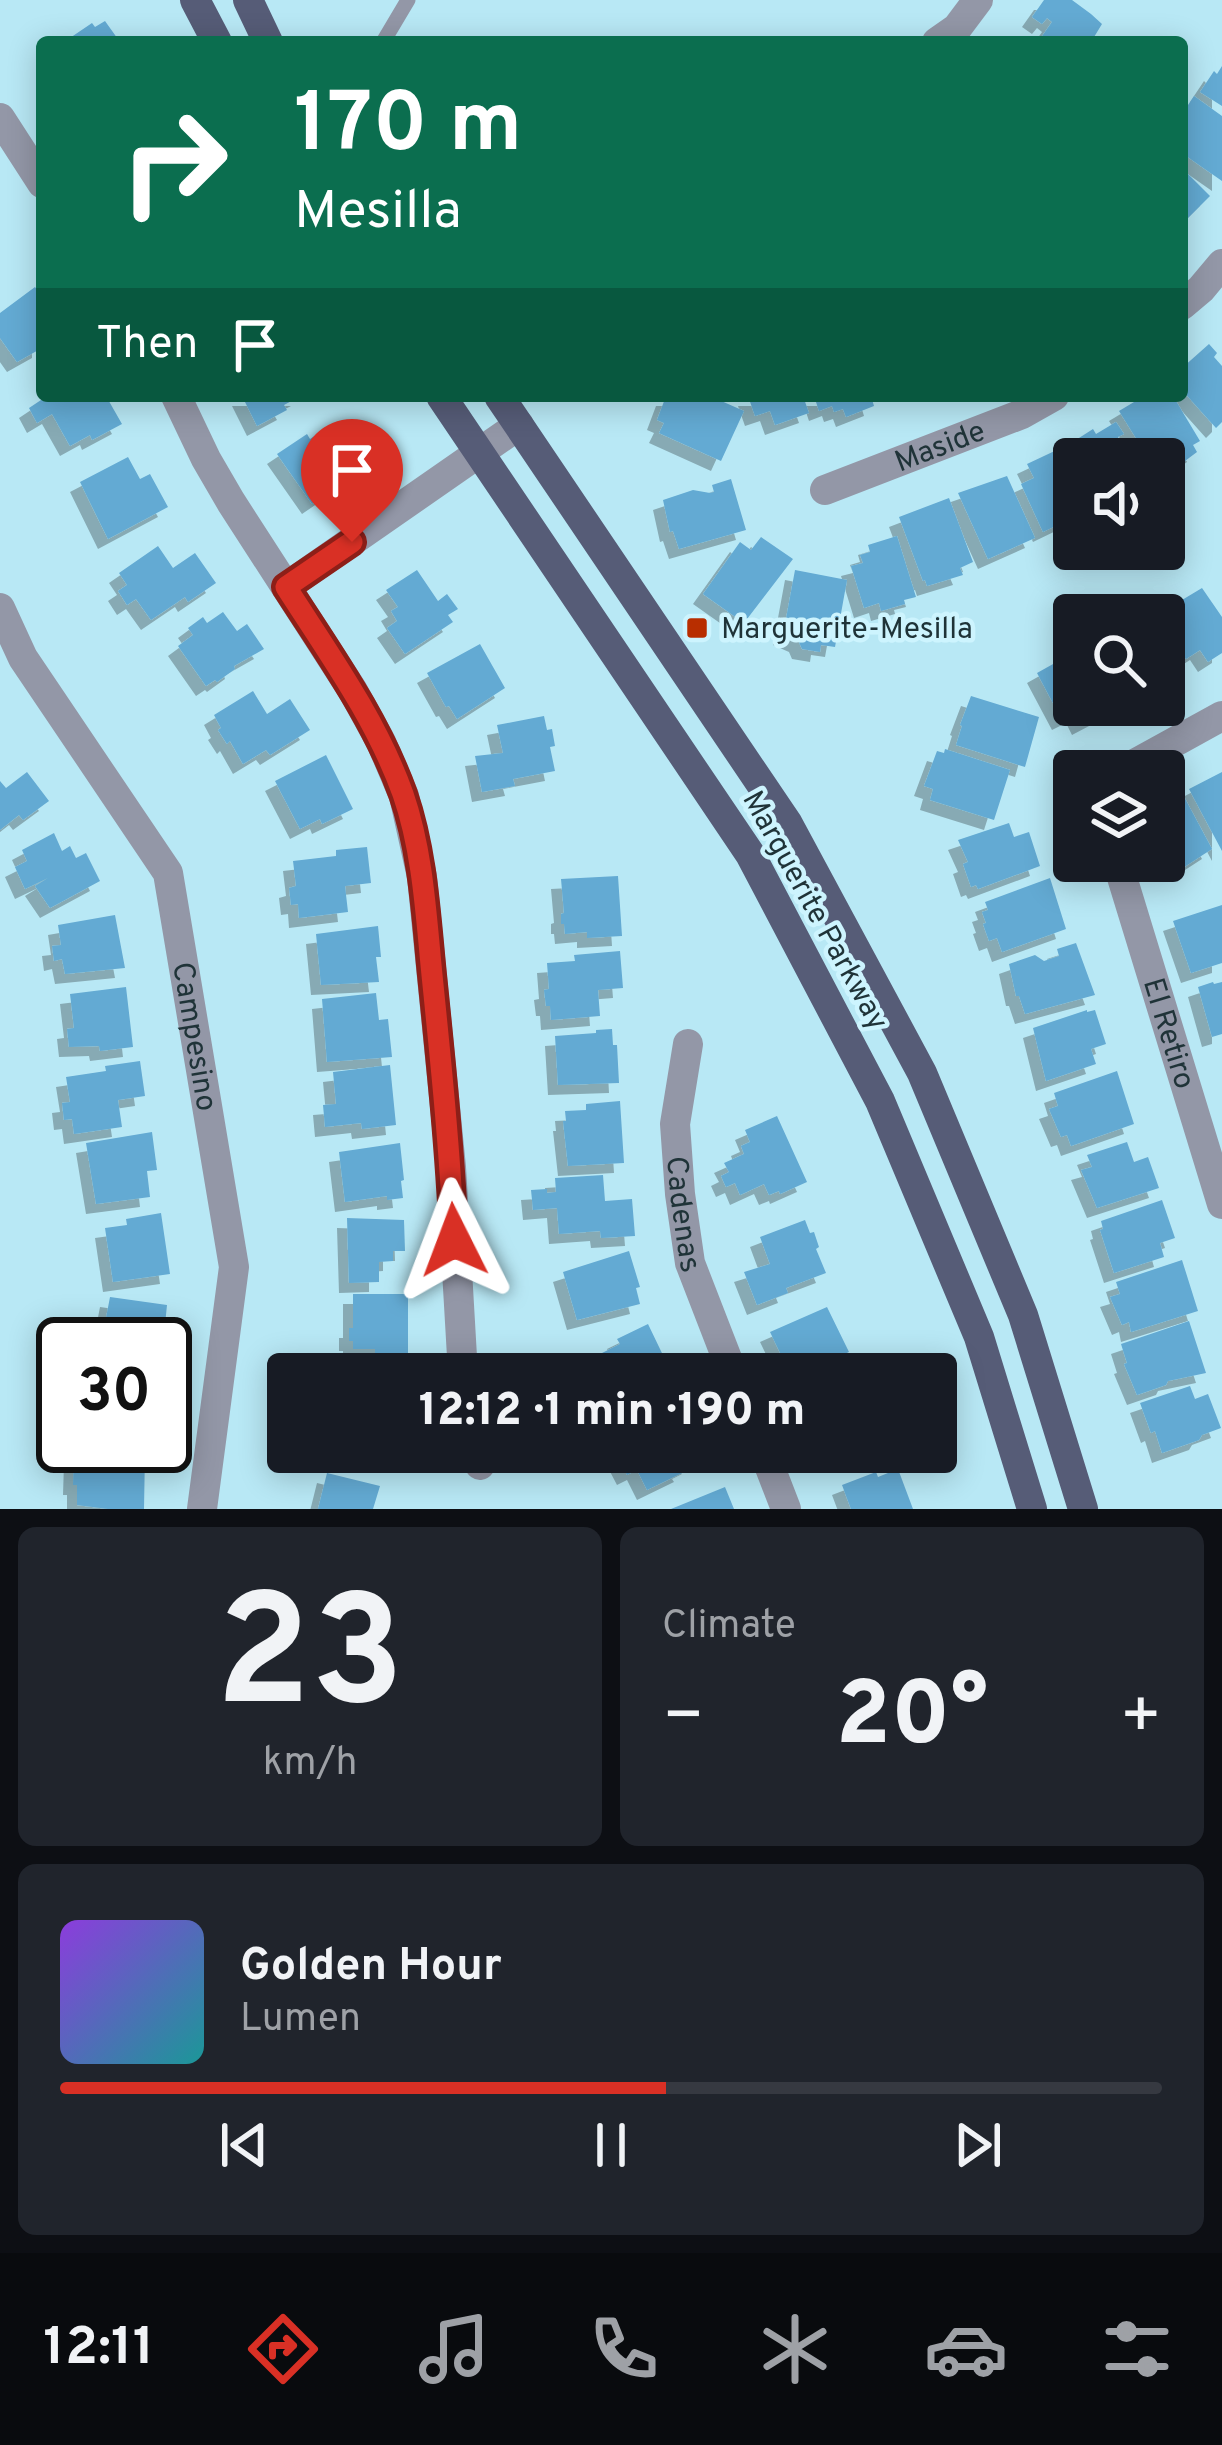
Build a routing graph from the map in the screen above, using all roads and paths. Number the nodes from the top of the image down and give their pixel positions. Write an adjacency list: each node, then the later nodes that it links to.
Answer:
1 (195, 0): 5 (main road)
2 (248, 0): 6 (main road)
3 (408, 0): 7 (lane)
4 (978, 0): 8 (street)
5 (214, 36)
6 (265, 36)
7 (387, 36)
8 (946, 36)
9 (0, 118): 10 (street)
10 (36, 174)
11 (1222, 264): 12 (street)
12 (1188, 300)
13 (179, 402): 20 (street)
14 (446, 402): 18 (main road, Marguerite Parkway)
15 (503, 402): 17 (main road, Marguerite Parkway)
16 (1043, 402): 19 (street, Maside)
17 (519, 425): 18 (street); 33 (main road, Marguerite Parkway)
18 (478, 453): 20 (street); 32 (main road, Marguerite Parkway)
19 (826, 490)
20 (286, 587): 27 (street)
21 (0, 608): 30 (street, Campesino)
22 (1222, 716): 23 (street)
23 (1160, 750)
24 (1123, 882): 26 (street, El Retiro)
25 (688, 1044): 28 (street, Cadenas)
26 (1222, 1204)
27 (463, 1353)
28 (725, 1353)
29 (772, 1473): 31 (street)
30 (202, 1509)
31 (786, 1509)
32 (1032, 1509)
33 (1083, 1509)

